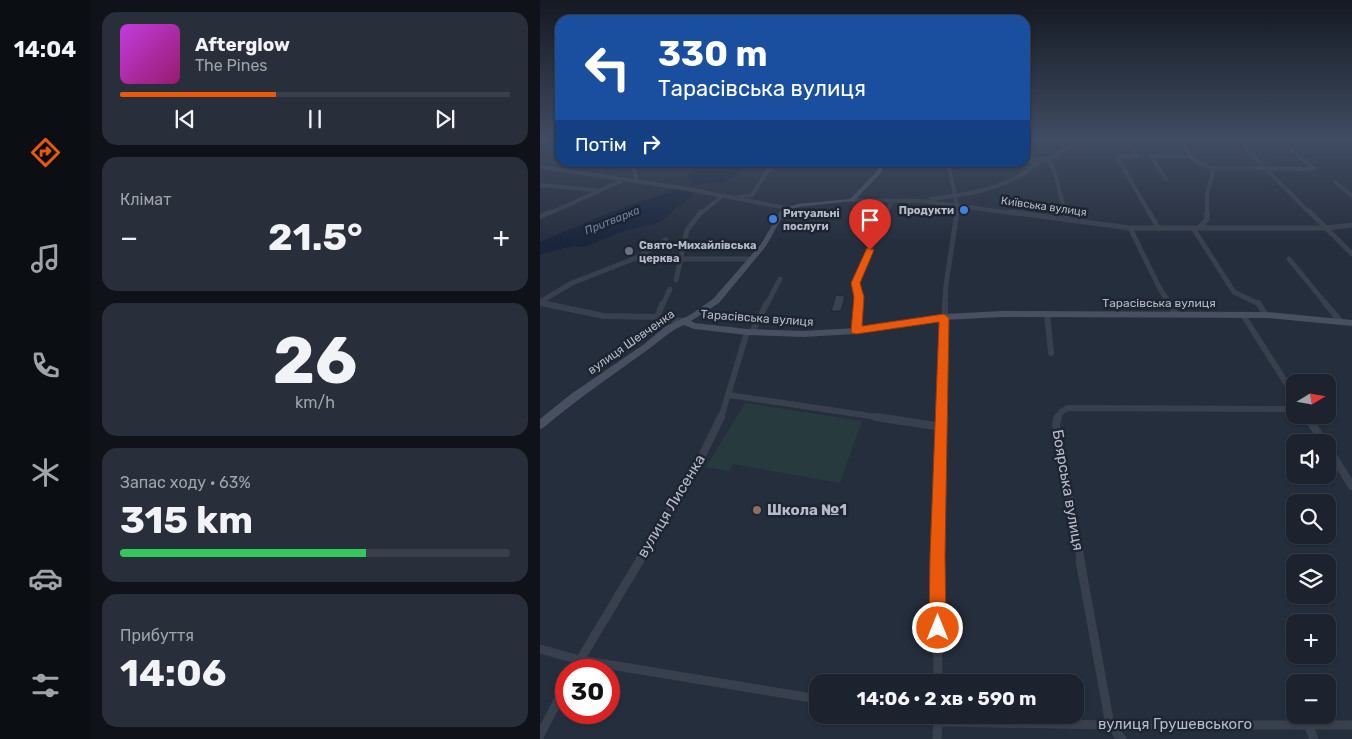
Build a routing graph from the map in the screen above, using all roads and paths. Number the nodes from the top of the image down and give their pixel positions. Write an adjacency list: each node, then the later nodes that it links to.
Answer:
1 (588, 174): 13 (street, Київська вулиця)
2 (635, 174): 14 (street)
3 (764, 174): 19 (street)
4 (877, 174): 23 (street)
5 (950, 174): 20 (street)
6 (1026, 174): 20 (street)
7 (1055, 174): 30 (street)
8 (1127, 174): 36 (street)
9 (1163, 174): 12 (street)
10 (1212, 174): 32 (street)
11 (1272, 174): 35 (street)
12 (1166, 179)
13 (623, 180): 14 (street, Київська вулиця); 17 (street)
14 (637, 181): 18 (street, Київська вулиця)
15 (1335, 182): 21 (street)
16 (540, 185): 17 (street)
17 (595, 190): 29 (street)
18 (722, 196): 22 (street, Київська вулиця); 39 (street)
19 (750, 196): 22 (street); 26 (street)
20 (954, 196): 25 (street); 27 (street)
21 (1352, 196)
22 (731, 198): 26 (street, Київська вулиця)
23 (852, 200): 24 (street, Київська вулиця); 28 (street, Київська вулиця)
24 (892, 201): 25 (street, Київська вулиця); 55 (street)
25 (923, 201): 27 (street, Київська вулиця)
26 (756, 203): 28 (street, Київська вулиця)
27 (958, 205): 30 (street, Київська вулиця); 51 (street)
28 (787, 208): 40 (street, вулиця Шевченка)
29 (540, 217)
30 (1067, 220): 33 (street, Київська вулиця)
31 (1352, 225): 35 (street, Київська вулиця)
32 (1200, 227): 34 (street, Київська вулиця); 35 (street, Київська вулиця)
33 (1130, 228): 36 (street, Київська вулиця); 47 (street)
34 (1193, 228): 36 (street, Київська вулиця); 49 (street)
35 (1326, 228): 38 (street)
36 (1159, 229)
37 (666, 240): 45 (street)
38 (1352, 254)
39 (681, 259): 40 (street); 42 (street)
40 (751, 259): 52 (street, вулиця Шевченка)
41 (1289, 259): 53 (street)
42 (676, 280)
43 (780, 280): 56 (street, вулиця Лисенка)
44 (670, 289): 50 (street)
45 (540, 302): 50 (street, Тарасівська вулиця)
46 (1046, 314): 47 (street, Тарасівська вулиця); 51 (street, Тарасівська вулиця); 57 (street)
47 (1176, 314): 48 (street, Тарасівська вулиця)
48 (1243, 315): 49 (street, Тарасівська вулиця); 58 (street)
49 (1266, 315): 53 (street, Тарасівська вулиця)
50 (657, 317): 52 (street, Тарасівська вулиця)
51 (944, 318): 55 (street, Тарасівська вулиця); 62 (street)
52 (683, 321): 56 (street, Тарасівська вулиця); 61 (street, вулиця Шевченка)
53 (1341, 322): 54 (street, Тарасівська вулиця)
54 (1352, 323)
55 (856, 331): 56 (street, Тарасівська вулиця)
56 (750, 332): 59 (street, вулиця Лисенка)
57 (1051, 353)
58 (1286, 384)
59 (729, 395): 62 (street); 67 (street, вулиця Лисенка)
60 (1286, 409): 75 (street, Боярська вулиця)
61 (540, 425)
62 (942, 427): 69 (street)
63 (1336, 461): 64 (street)
64 (1352, 486)
65 (540, 649): 66 (street)
66 (576, 659)
67 (581, 659)
68 (620, 667): 70 (street)
69 (938, 674)
70 (809, 698)
71 (555, 706): 77 (street)
72 (938, 724): 78 (street)
73 (1084, 724): 75 (street, вулиця Грушевського)
74 (1308, 724): 75 (street, вулиця Грушевського); 76 (street, вулиця Грушевського); 80 (street)
75 (1110, 725): 79 (street)
76 (1352, 725)
77 (540, 735)
78 (937, 739)
79 (1122, 739)
80 (1314, 739)

